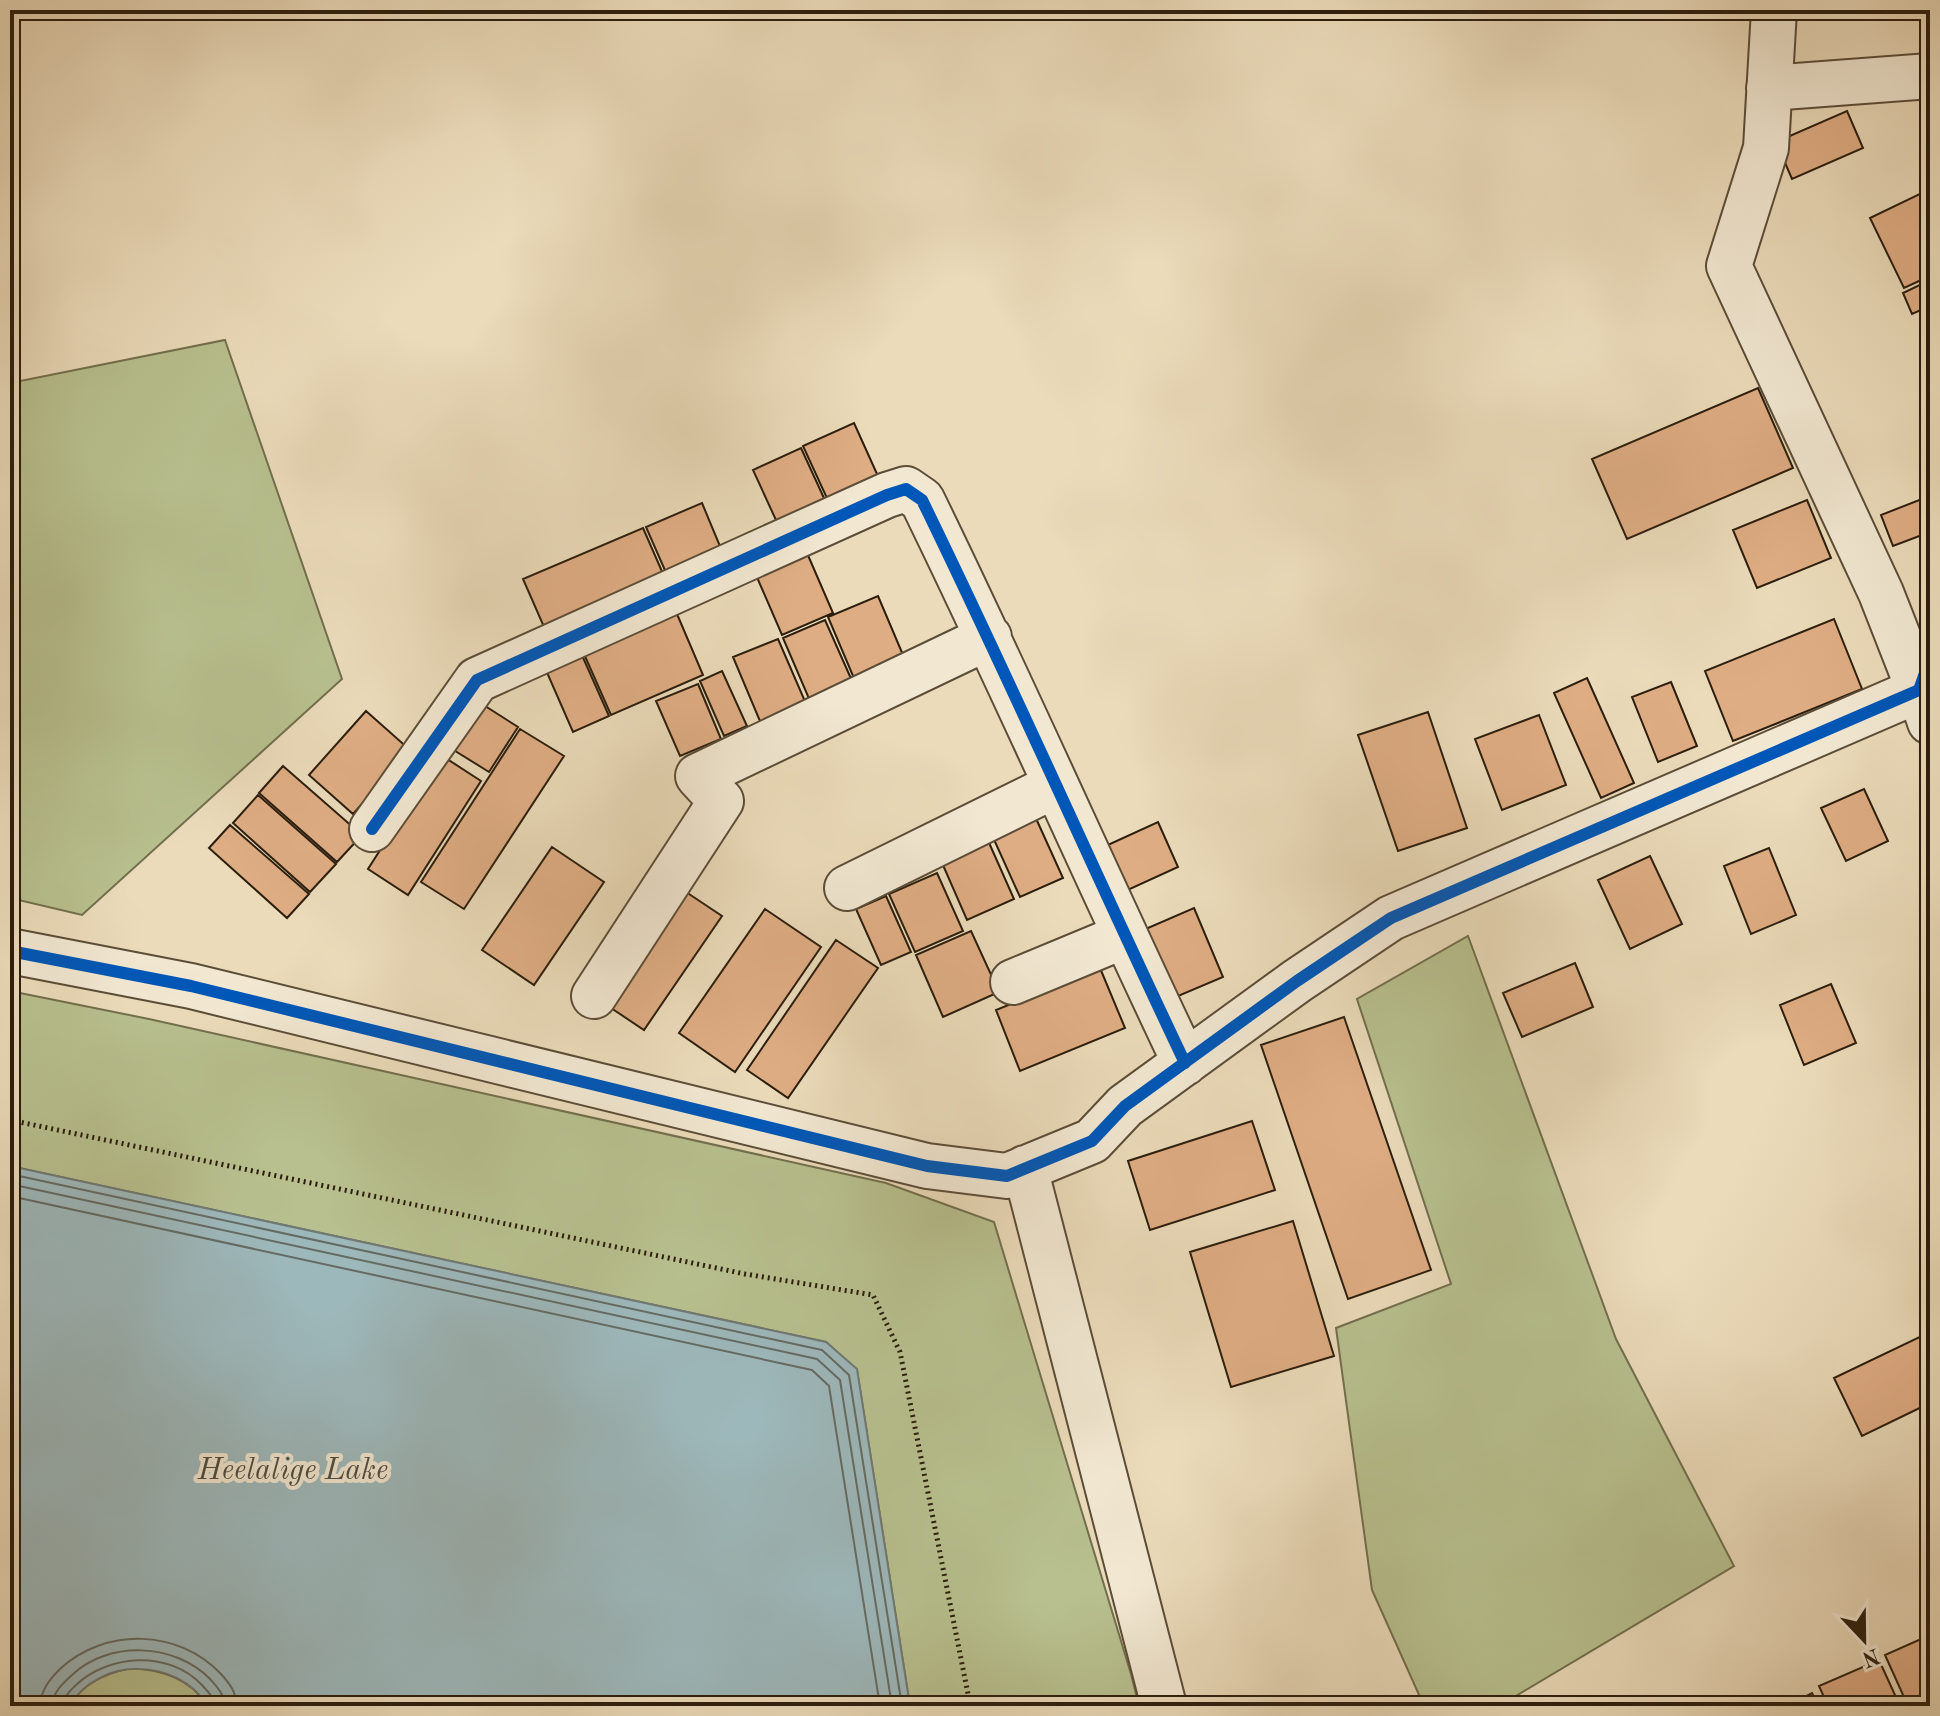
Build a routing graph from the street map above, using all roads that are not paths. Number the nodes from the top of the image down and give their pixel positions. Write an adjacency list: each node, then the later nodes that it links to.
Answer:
1 (1774, 10): 3 (street)
2 (1930, 76): 3 (street)
3 (1769, 88): 5 (street)
4 (989, 637): 6 (street); 7 (street); 12 (street)
5 (1926, 690): 13 (street)
6 (1056, 785): 8 (street); 9 (street)
7 (372, 829)
8 (847, 888)
9 (1124, 936): 11 (street); 13 (street)
10 (10, 951): 14 (street)
11 (1013, 982)
12 (594, 996)
13 (1185, 1063): 14 (street)
14 (1025, 1168): 15 (street)
15 (1164, 1706)

